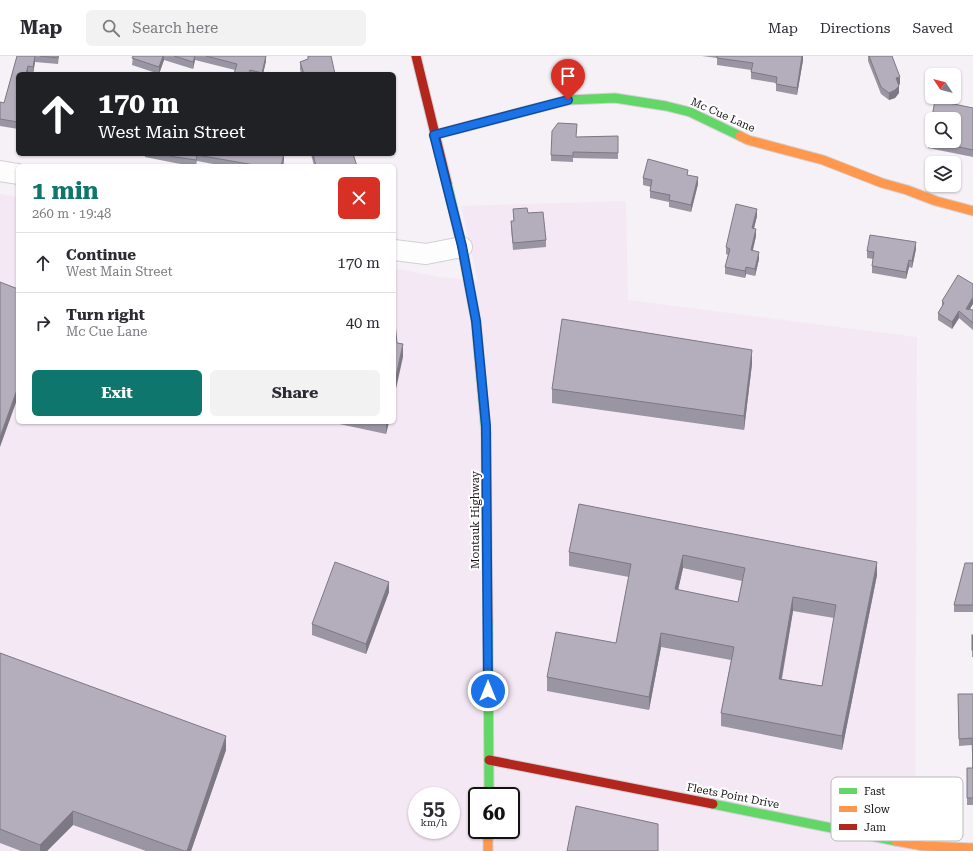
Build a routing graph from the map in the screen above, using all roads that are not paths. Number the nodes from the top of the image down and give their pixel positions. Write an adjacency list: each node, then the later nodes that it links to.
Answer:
1 (416, 56): 2 (street, Montauk Highway)
2 (434, 135): 5 (street, Mc Cue Lane); 6 (street, Montauk Highway)
3 (0, 171): 4 (street)
4 (16, 174)
5 (973, 211)
6 (462, 246): 7 (street); 8 (street, Montauk Highway)
7 (396, 250)
8 (489, 760): 9 (street, Montauk Highway); 10 (street, Fleets Point Drive)
9 (489, 787)
10 (831, 828)
11 (488, 839): 14 (street)
12 (898, 841): 13 (street, Fleets Point Drive)
13 (973, 848)
14 (488, 851)

